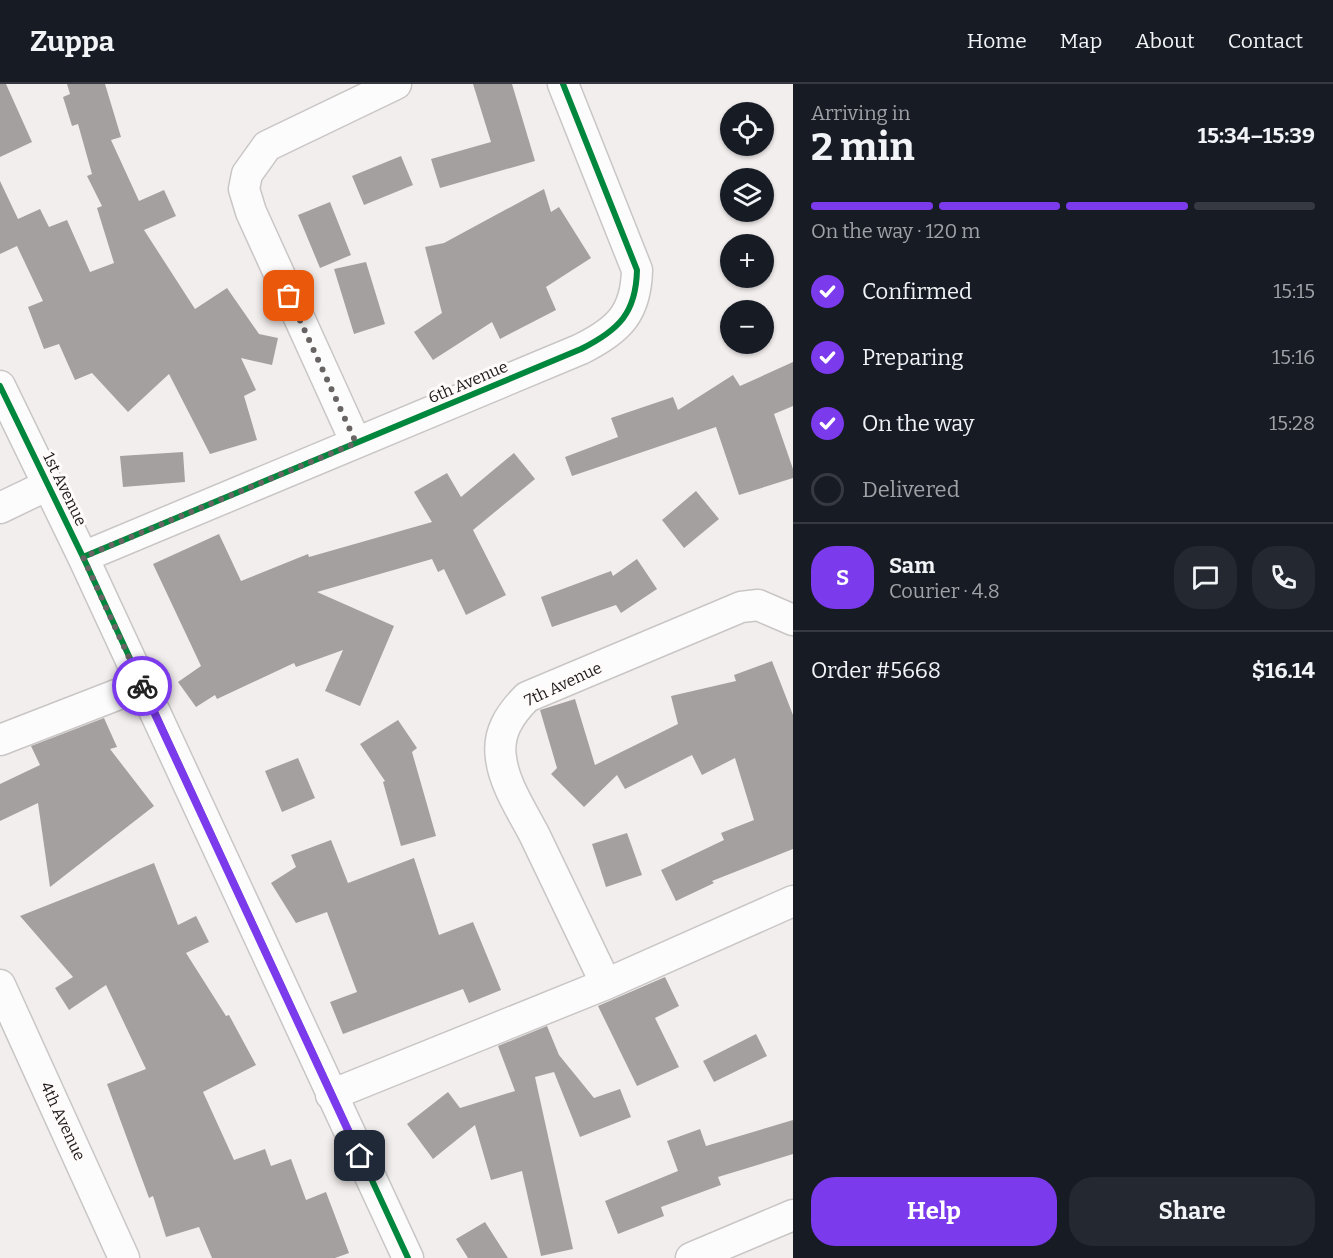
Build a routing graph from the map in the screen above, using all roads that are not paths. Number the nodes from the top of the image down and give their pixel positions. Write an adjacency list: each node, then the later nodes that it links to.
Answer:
1 (396, 84): 4 (street)
2 (562, 84): 4 (street, 6th Avenue)
3 (0, 386): 5 (street, 1st Avenue)
4 (356, 443): 7 (street, 6th Avenue)
5 (48, 485): 6 (street); 7 (street, 1st Avenue)
6 (0, 508)
7 (83, 557): 9 (street, 1st Avenue)
8 (793, 620): 12 (street, 7th Avenue)
9 (142, 685): 10 (street); 14 (street, 1st Avenue)
10 (0, 740)
11 (793, 901): 12 (street)
12 (606, 984): 14 (street)
13 (0, 985): 16 (street, 4th Avenue)
14 (331, 1095): 17 (street, 1st Avenue)
15 (793, 1215): 18 (street)
16 (124, 1258)
17 (408, 1258)
18 (691, 1258)

